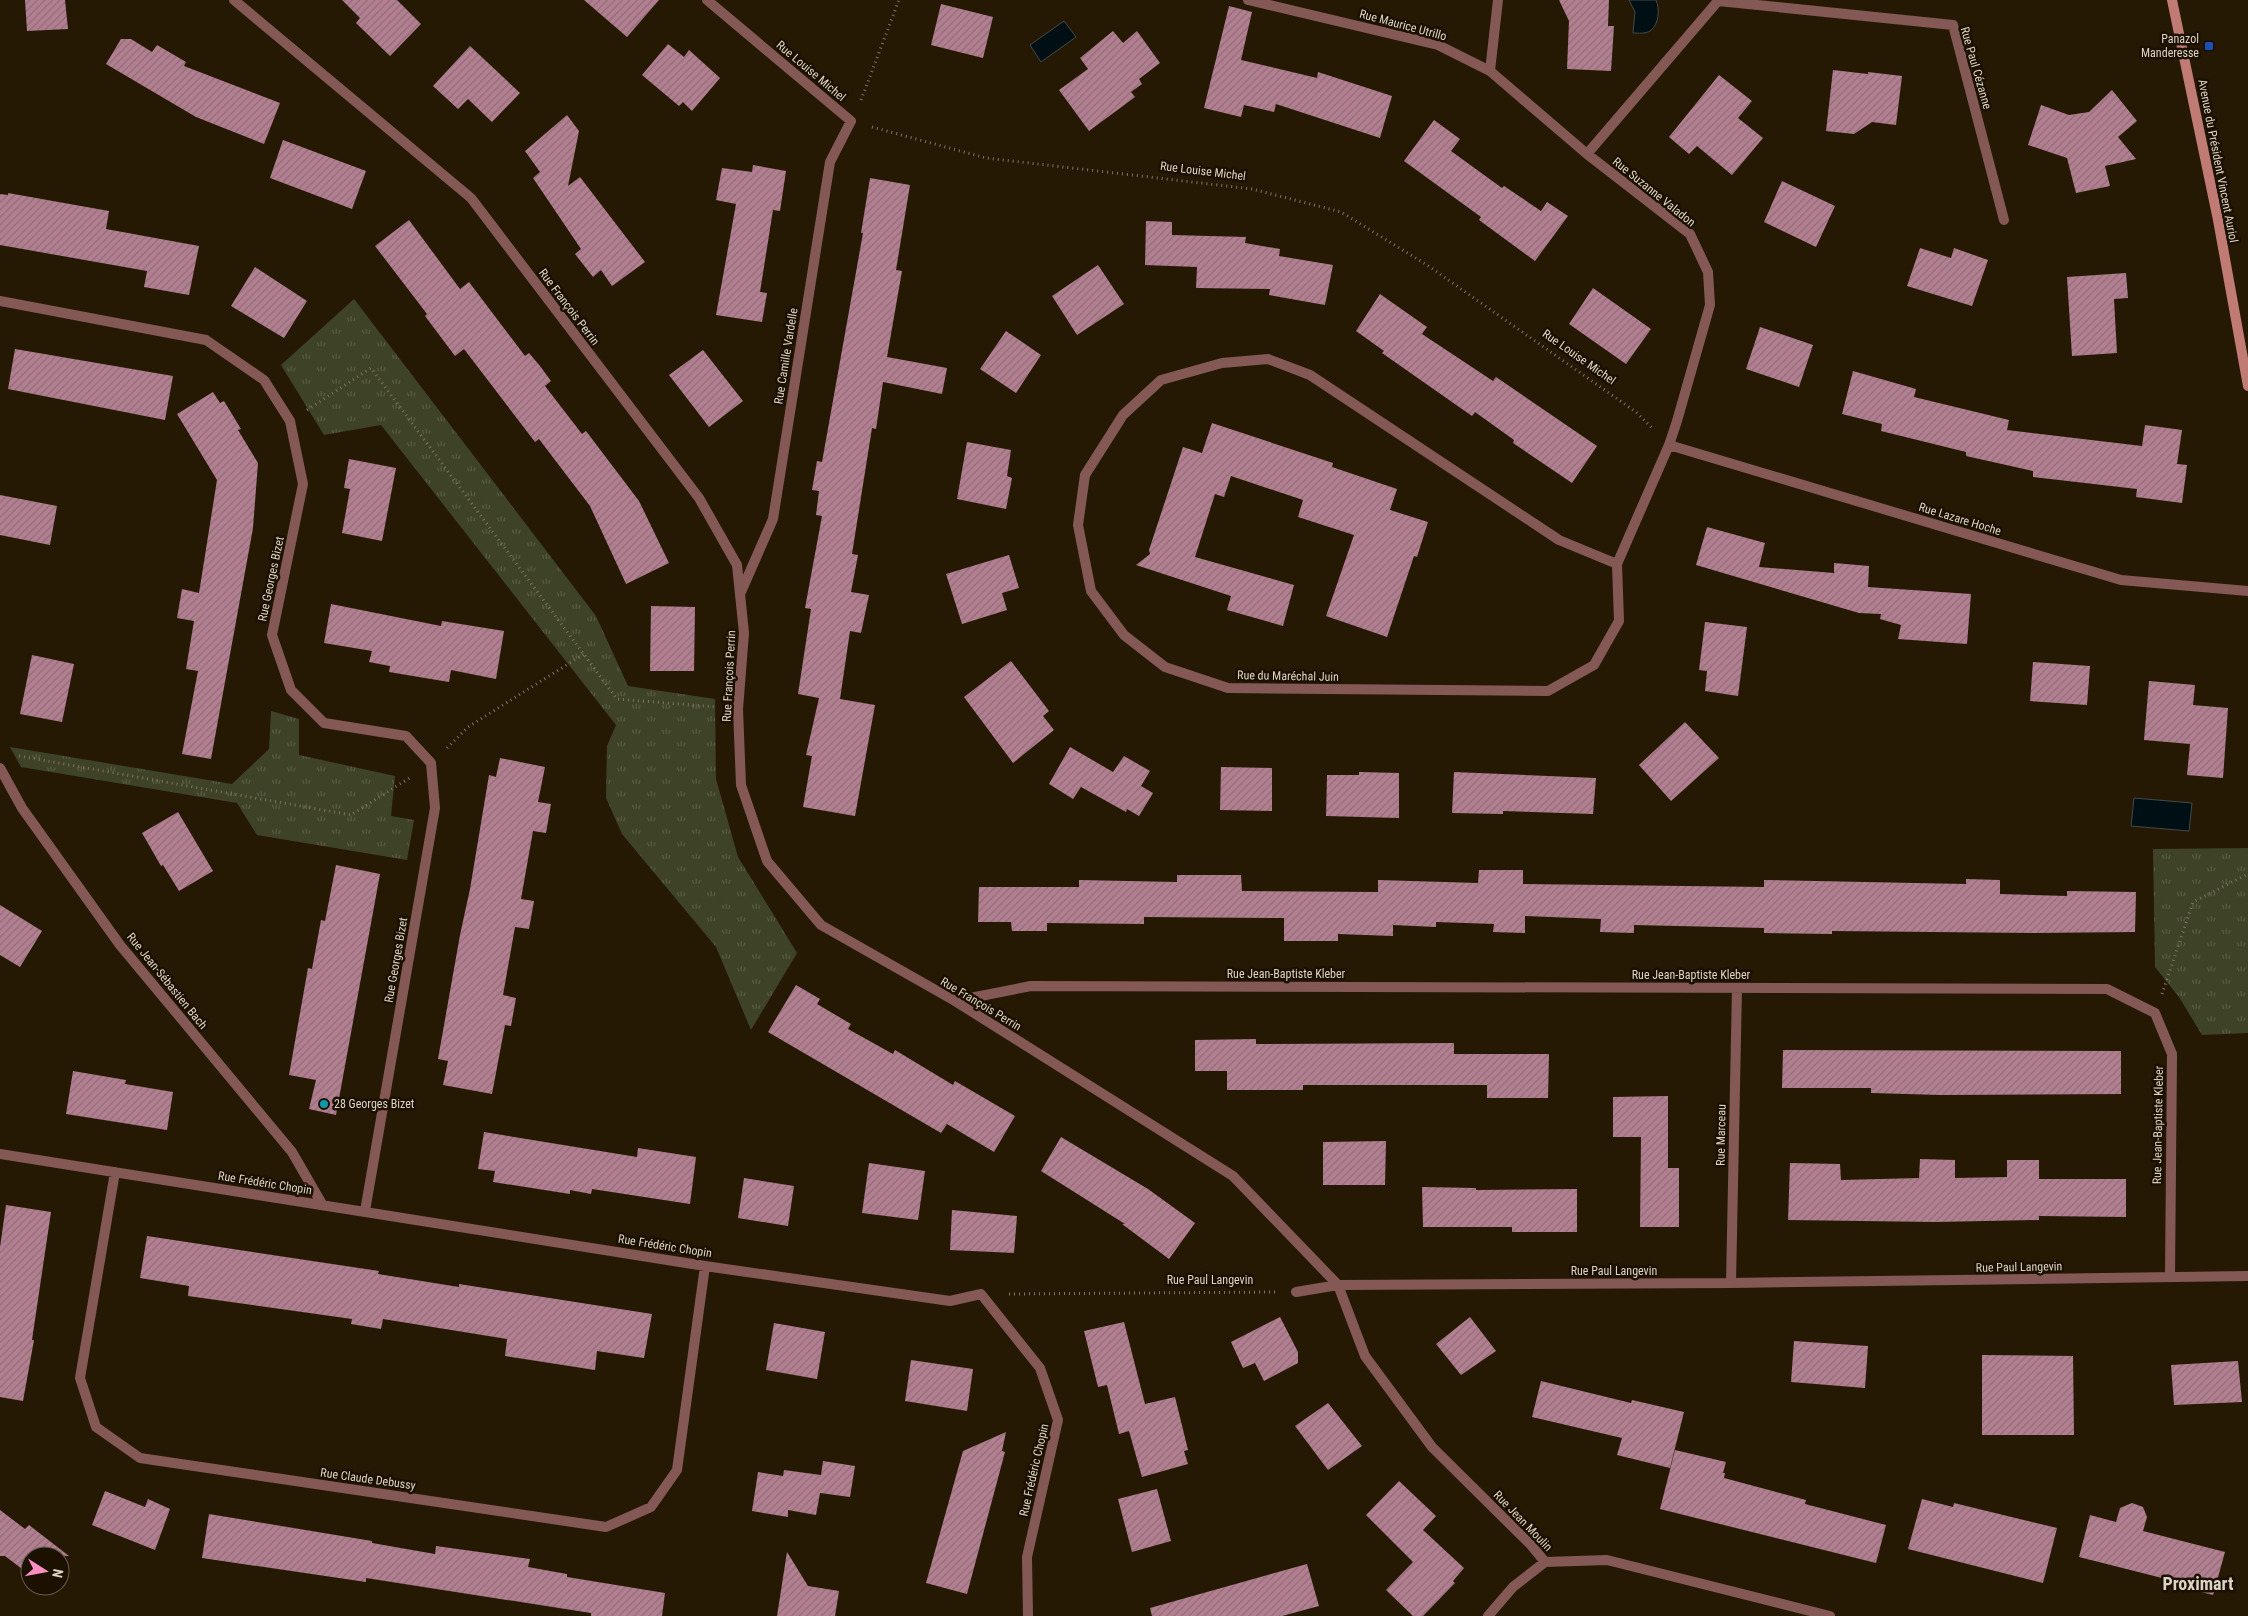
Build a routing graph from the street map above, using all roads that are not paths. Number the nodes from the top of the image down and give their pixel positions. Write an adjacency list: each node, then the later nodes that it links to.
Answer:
1 (234, 0): 15 (street, Rue François Perrin)
2 (707, 0): 7 (street, Rue Louise Michel)
3 (1248, 0): 6 (street, Rue Maurice Utrillo)
4 (1498, 0): 6 (street)
5 (2172, 0): 11 (street, Avenue du Président Vincent Auriol)
6 (1490, 71): 8 (street, Rue Suzanne Valadon)
7 (851, 121): 15 (street, Rue Camille Vardelle)
8 (1586, 154): 9 (street, Rue Paul Cézanne); 12 (street, Rue Suzanne Valadon)
9 (2004, 220)
10 (0, 302): 22 (street, Rue Georges Bizet)
11 (2248, 386)
12 (1669, 445): 13 (street, Rue du Maréchal Juin); 14 (street, Rue Lazare Hoche)
13 (1617, 564): 13 (street, Rue du Maréchal Juin)
14 (2248, 591)
15 (740, 594): 18 (street, Rue François Perrin)
16 (0, 768): 21 (street, Rue Jean-Sébastien Bach)
17 (1737, 988): 18 (street, Rue Jean-Baptiste Kleber); 25 (street, Rue Jean-Baptiste Kleber); 26 (street, Rue Marceau)
18 (955, 1001): 27 (street, Rue François Perrin)
19 (0, 1154): 20 (street, Rue Frédéric Chopin)
20 (115, 1172): 21 (street, Rue Frédéric Chopin); 23 (street, Rue Claude Debussy)
21 (322, 1204): 22 (street, Rue Frédéric Chopin)
22 (365, 1211): 23 (street, Rue Frédéric Chopin)
23 (705, 1266): 30 (street, Rue Frédéric Chopin)
24 (2248, 1276): 25 (street, Rue Paul Langevin)
25 (2170, 1277): 26 (street, Rue Paul Langevin)
26 (1731, 1283): 27 (street, Rue Paul Langevin)
27 (1338, 1285): 28 (street, Rue Paul Langevin); 29 (street, Rue Jean Moulin)
28 (1296, 1292)
29 (1545, 1562): 31 (street); 32 (street, Rue Jean Moulin)
30 (1028, 1616)
31 (1488, 1616)
32 (1830, 1616)

